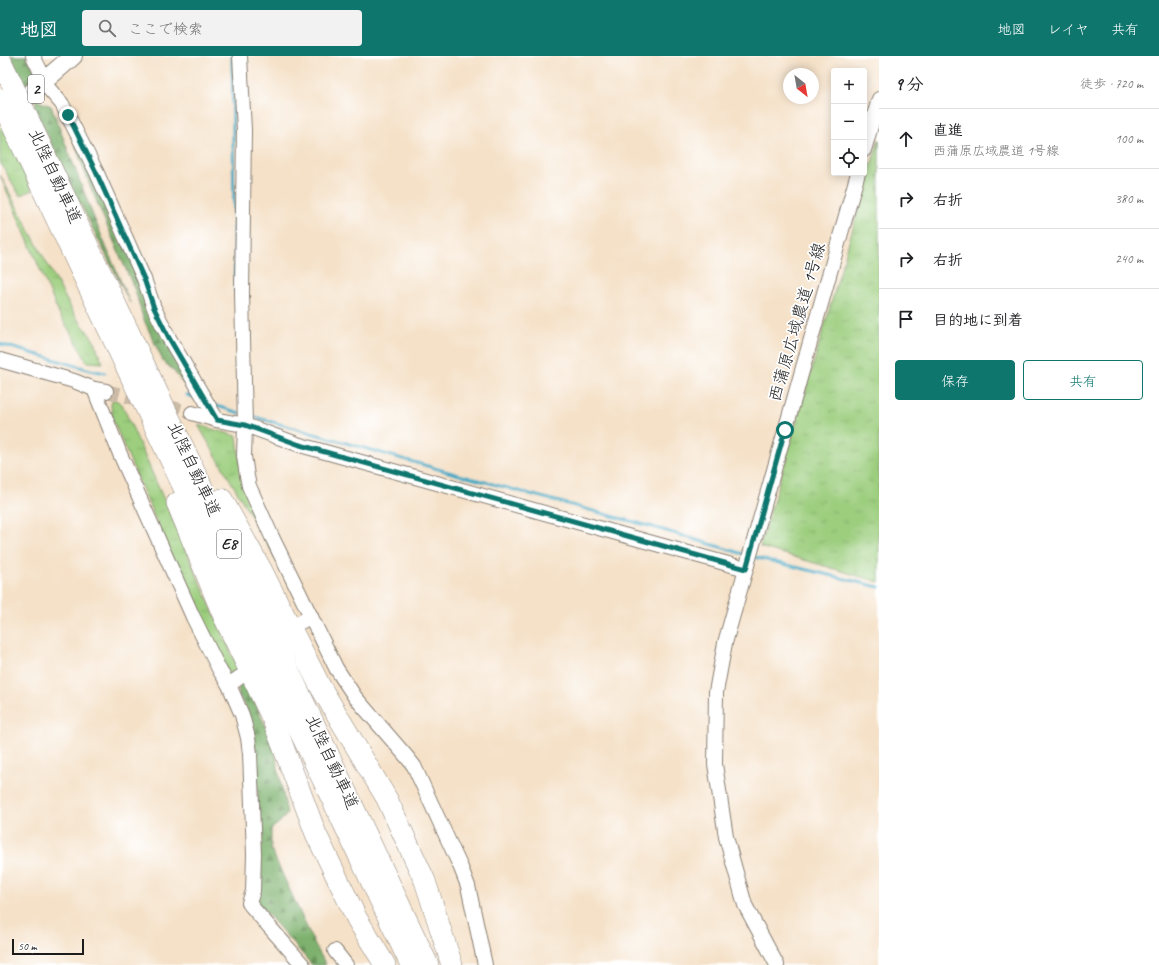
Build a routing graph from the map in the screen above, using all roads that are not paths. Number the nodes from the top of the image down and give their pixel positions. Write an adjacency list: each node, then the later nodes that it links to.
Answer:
1 (33, 56): 5 (street)
2 (73, 56): 5 (main road, 2)
3 (240, 56): 16 (street)
4 (0, 59): 6 (highway, 北陸自動車道 / E8)
5 (43, 82): 8 (main road, 2); 15 (street)
6 (6, 91): 8 (highway, 北陸自動車道 / E8, bridge)
7 (879, 99): 9 (street)
8 (15, 126): 11 (highway, 北陸自動車道 / E8); 12 (highway, 北陸自動車道 / E8)
9 (867, 140)
10 (857, 176): 17 (street, 西蒲原広域農道 1号線)
11 (54, 212): 23 (highway); 24 (highway, 北陸自動車道 / E8)
12 (138, 352): 25 (highway, 北陸自動車道 / E8); 26 (highway)
13 (0, 360): 19 (street)
14 (192, 413): 15 (street)
15 (217, 420): 16 (street)
16 (245, 425): 17 (street); 27 (street)
17 (746, 569): 28 (street, 西蒲原広域農道 1号線)
18 (240, 677): 19 (street)
19 (229, 685): 21 (street)
20 (335, 952): 22 (street)
21 (303, 965)
22 (346, 965)
23 (385, 965)
24 (411, 965)
25 (428, 965)
26 (452, 965)
27 (485, 965)
28 (777, 965)

